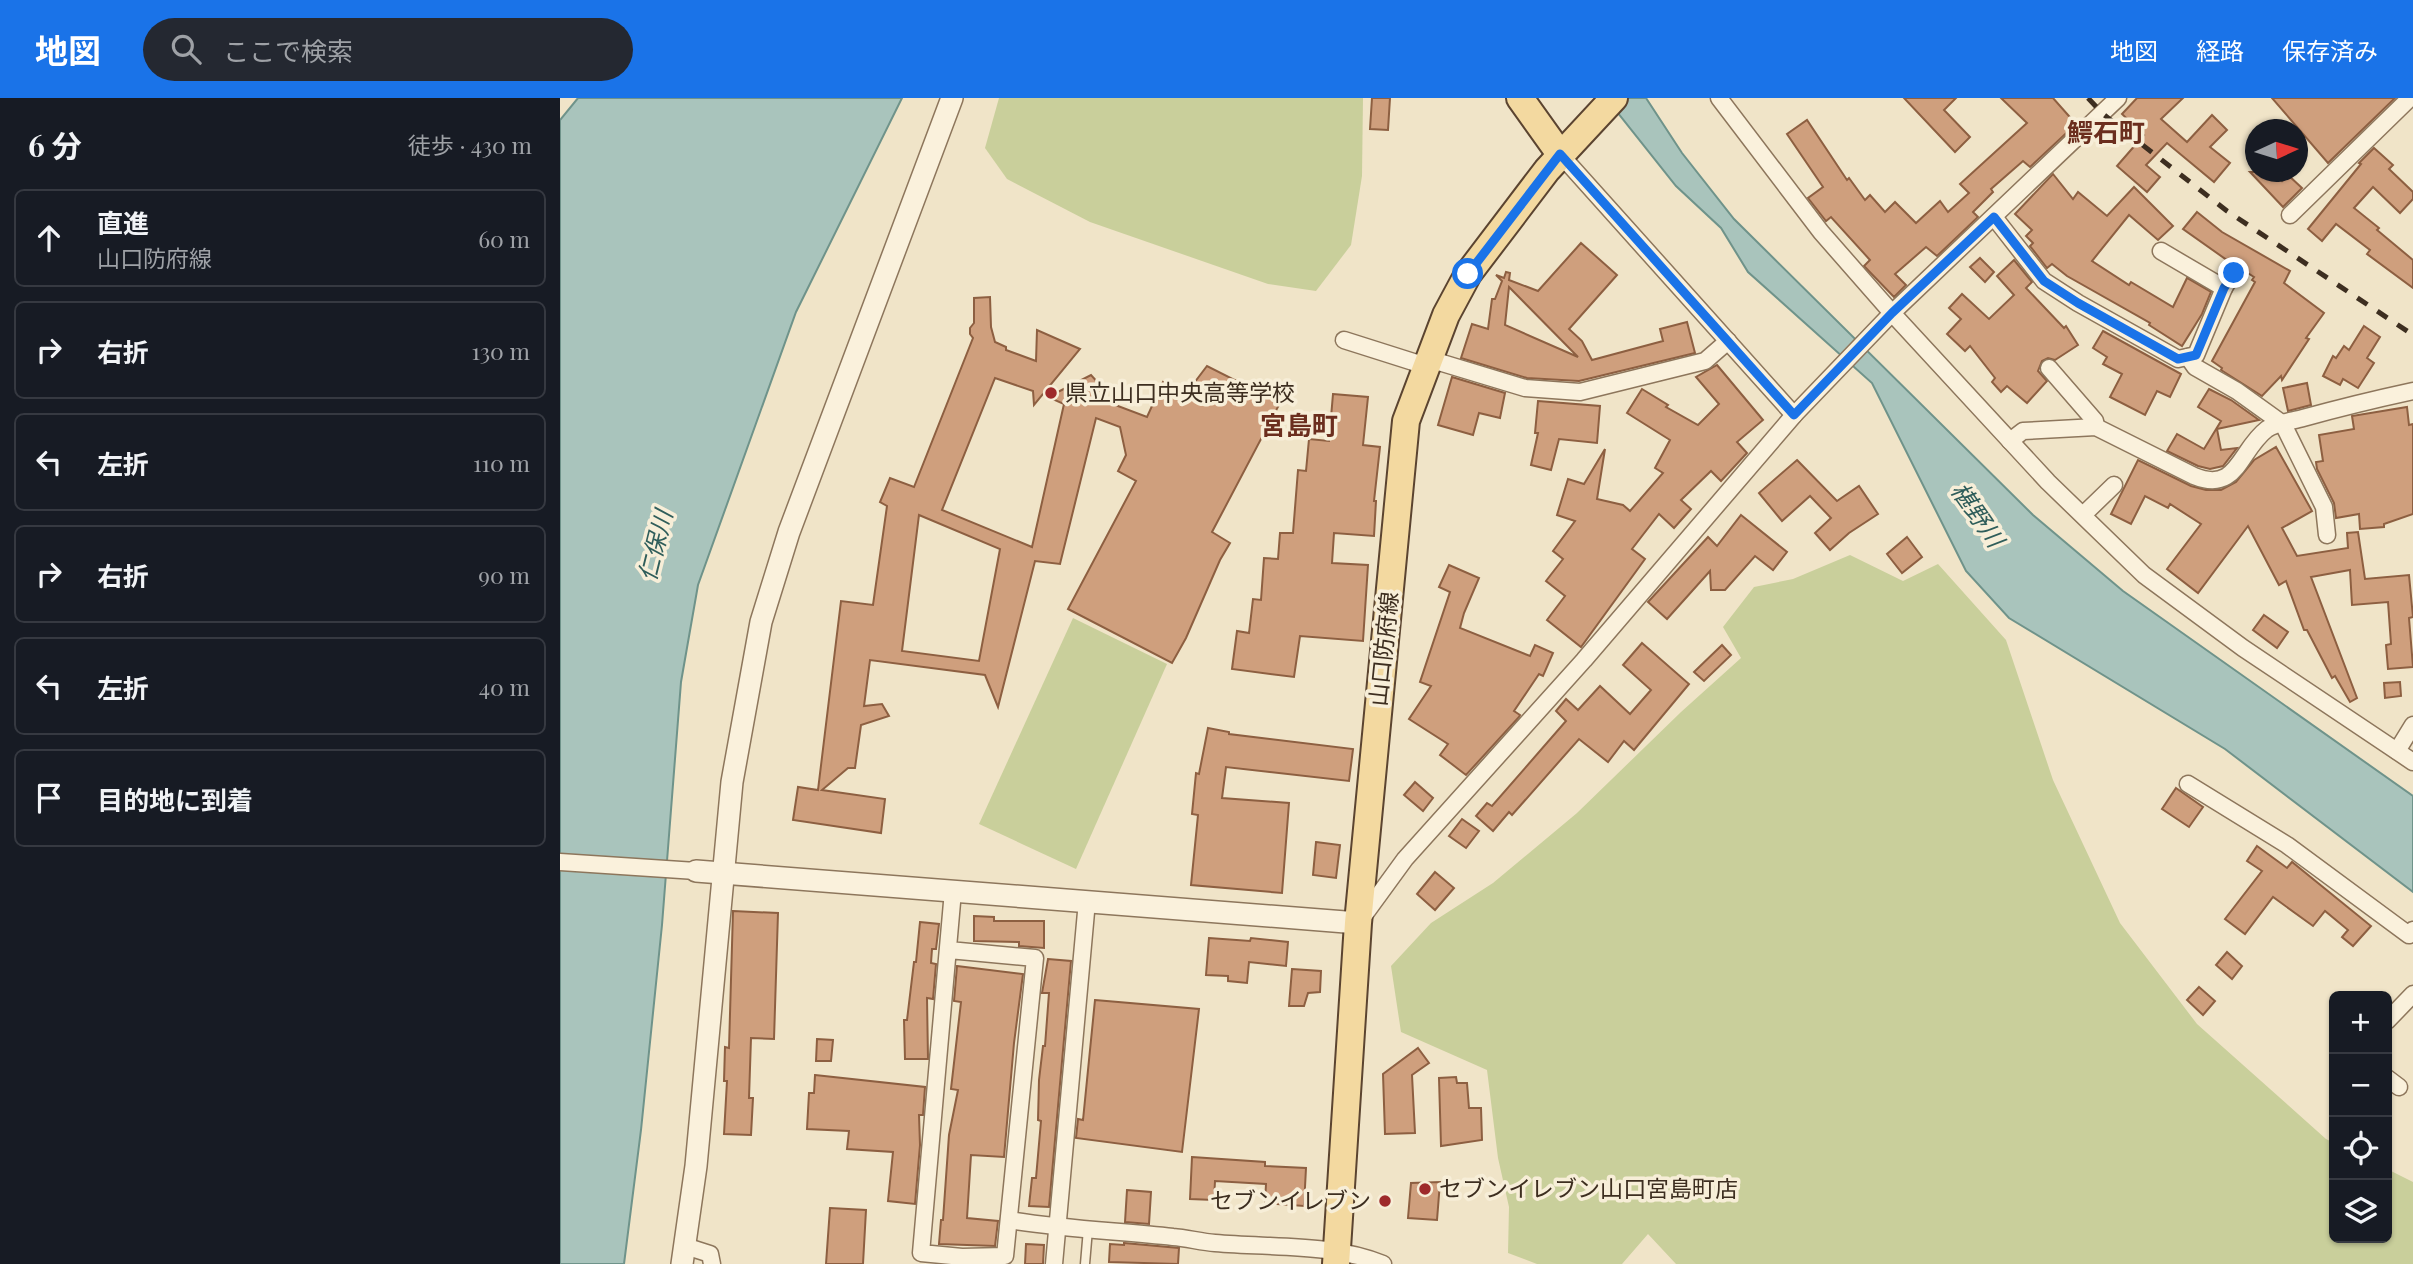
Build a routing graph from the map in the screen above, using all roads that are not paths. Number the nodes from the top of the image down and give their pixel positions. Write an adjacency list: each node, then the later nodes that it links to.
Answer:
1 (952, 98): 33 (street)
2 (1520, 98): 7 (main road)
3 (1614, 98): 7 (main road, 山口防府線)
4 (1719, 98): 13 (street)
5 (2119, 98): 9 (street)
6 (2410, 98): 8 (street)
7 (1560, 154): 15 (street); 17 (main road, 山口防府線)
8 (2290, 215)
9 (1994, 217): 13 (street); 16 (street)
10 (2161, 251): 12 (street)
11 (2234, 273): 12 (street)
12 (2224, 288): 16 (street)
13 (1889, 317): 20 (street); 23 (street)
14 (1344, 340): 17 (street)
15 (1728, 341): 17 (street); 20 (street)
16 (2188, 357): 21 (street)
17 (1427, 363): 36 (main road, 山口防府線)
18 (2049, 368): 22 (street)
19 (2413, 391): 21 (street)
20 (1797, 412): 36 (street)
21 (2283, 424): 22 (street); 26 (street)
22 (2096, 427): 23 (street)
23 (2010, 441): 25 (street)
24 (2114, 485): 25 (street)
25 (2083, 515): 28 (street)
26 (2327, 535)
27 (2413, 725): 28 (street)
28 (2397, 751): 29 (street)
29 (2413, 762)
30 (2188, 784): 37 (street)
31 (560, 862): 32 (street)
32 (693, 871): 33 (street)
33 (722, 873): 34 (street); 44 (street)
34 (953, 891): 35 (street); 38 (street)
35 (1087, 901): 36 (street); 42 (street)
36 (1358, 923): 45 (main road, 山口防府線)
37 (2412, 935)
38 (949, 950): 41 (street); 46 (street)
39 (2413, 994): 40 (street)
40 (2392, 1016)
41 (1009, 1220): 42 (street); 46 (street)
42 (1057, 1228): 43 (street); 48 (street)
43 (1088, 1229): 45 (street); 49 (lane)
44 (684, 1255): 47 (street)
45 (1336, 1257): 50 (street)
46 (921, 1259)
47 (712, 1264)
48 (1054, 1264)
49 (1085, 1264)
50 (1384, 1264)

